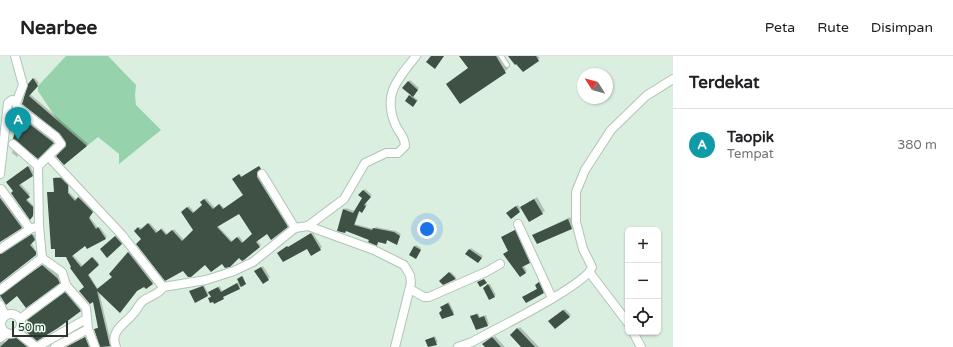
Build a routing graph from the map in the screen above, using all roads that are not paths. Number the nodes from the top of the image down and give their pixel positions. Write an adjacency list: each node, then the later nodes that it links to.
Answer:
1 (15, 56): 6 (street)
2 (416, 56): 15 (street)
3 (501, 56): 4 (lane)
4 (507, 65)
5 (673, 79): 21 (street)
6 (16, 103): 8 (street); 10 (street)
7 (13, 144): 9 (street)
8 (49, 157): 9 (street); 23 (street)
9 (38, 166): 14 (street)
10 (0, 174)
11 (262, 174): 16 (street)
12 (1, 189): 17 (street)
13 (518, 224): 26 (street)
14 (39, 226): 17 (street); 19 (street)
15 (308, 226): 16 (street); 24 (street)
16 (295, 228): 23 (street)
17 (30, 229): 18 (street)
18 (2, 245)
19 (42, 258): 22 (street); 25 (street)
20 (500, 264): 24 (street)
21 (590, 273): 26 (street); 31 (street)
22 (66, 285): 29 (street); 30 (street)
23 (163, 287): 40 (street)
24 (410, 289): 41 (street)
25 (0, 290)
26 (552, 298): 42 (street)
27 (0, 305): 28 (street)
28 (5, 316): 29 (street); 32 (street)
29 (20, 318): 34 (street)
30 (86, 319): 33 (street); 37 (street)
31 (625, 319)
32 (1, 327): 36 (street)
33 (88, 329): 38 (street); 39 (street)
34 (17, 332): 36 (street); 37 (street)
35 (635, 335): 43 (street)
36 (3, 336)
37 (37, 347)
38 (55, 347)
39 (95, 347)
40 (116, 347)
41 (395, 347)
42 (458, 347)
43 (641, 347)

